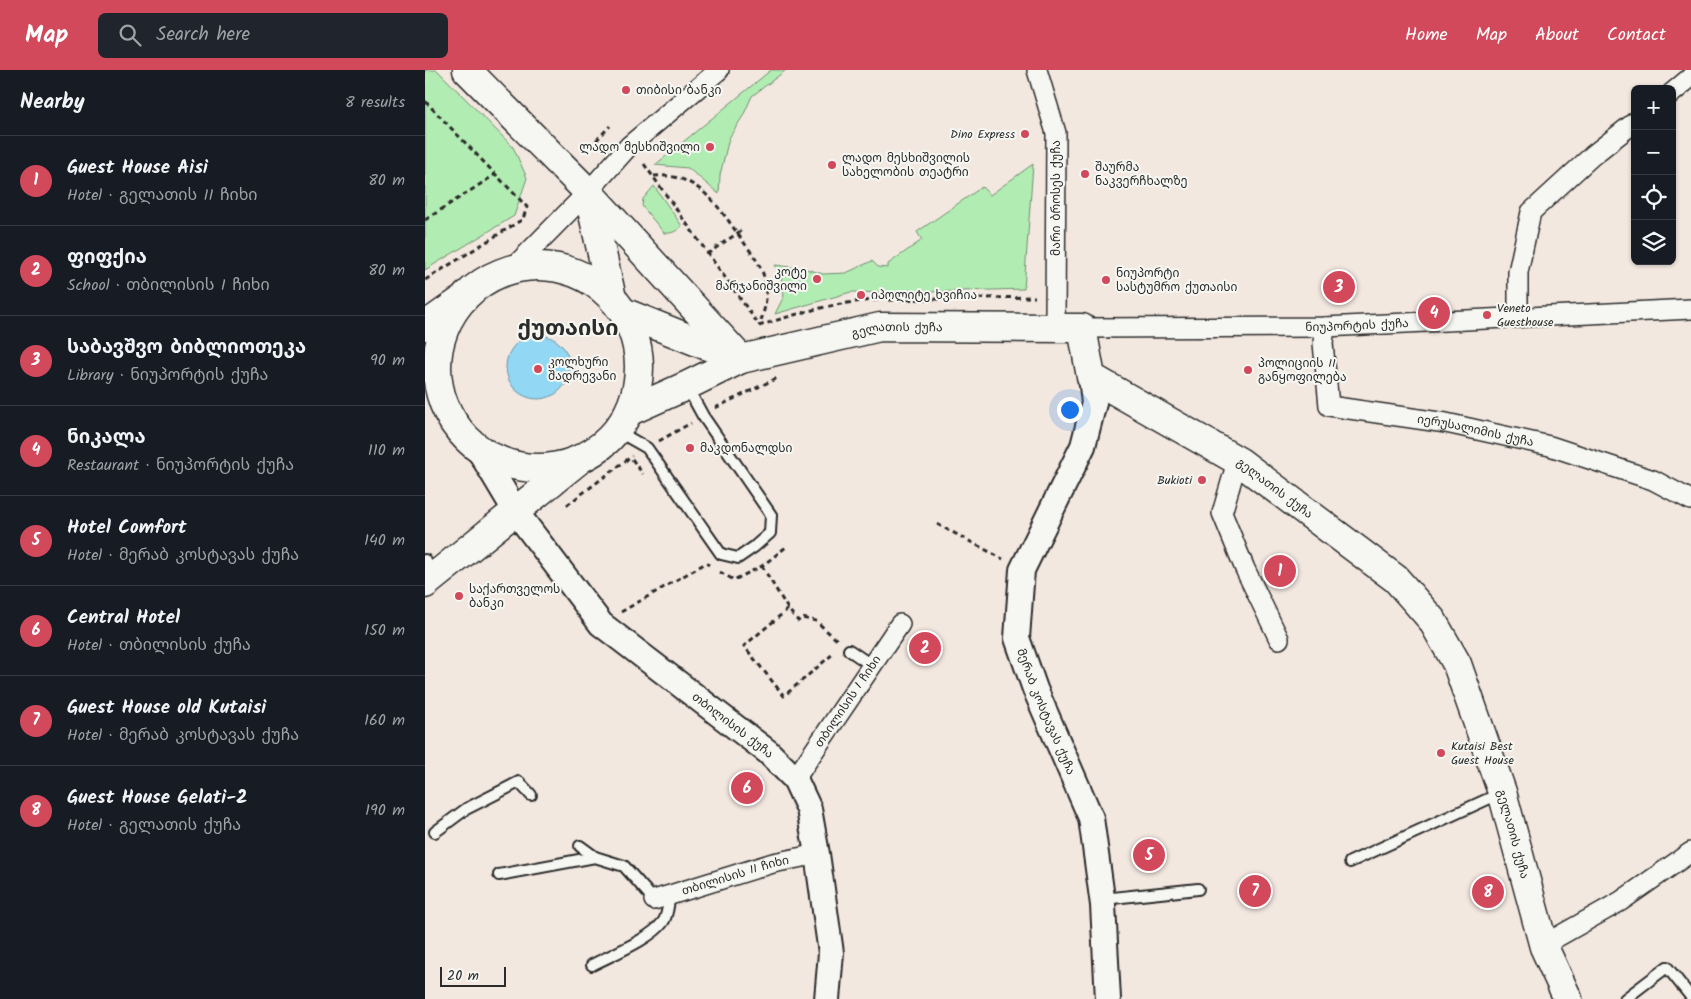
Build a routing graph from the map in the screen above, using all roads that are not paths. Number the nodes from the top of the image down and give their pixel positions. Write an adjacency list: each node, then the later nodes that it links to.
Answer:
1 (467, 70): 7 (main road)
2 (719, 70): 7 (street)
3 (1037, 70): 15 (street, მარი ბროსეს ქუჩა)
4 (1691, 77): 5 (street)
5 (1676, 89)
6 (1631, 125): 12 (street)
7 (588, 192): 8 (street); 10 (main road); 16 (main road)
8 (512, 269): 9 (main road); 10 (main road)
9 (459, 302): 13 (main road); 19 (main road)
10 (617, 305): 16 (main road); 20 (main road)
11 (1691, 309): 12 (street, ნიუპორტის ქუჩა)
12 (1518, 318): 14 (street, ნიუპორტის ქუჩა)
13 (425, 326)
14 (1325, 327): 15 (street, ნიუპორტის ქუჩა); 24 (street, იერუსალიმის ქუჩა)
15 (1069, 328): 16 (main road, გელათის ქუჩა); 17 (main road)
16 (741, 359): 18 (main road, გელათის ქუჩა)
17 (1091, 377): 23 (main road, გელათის ქუჩა); 43 (street, მერაბ კოსტავას ქუჩა)
18 (686, 386): 20 (main road, გელათის ქუჩა); 20 (lane)
19 (435, 407): 21 (main road)
20 (623, 421): 22 (main road)
21 (479, 450): 22 (main road); 25 (street, თბილისის ქუჩა)
22 (579, 460): 25 (main road)
23 (1240, 462): 28 (street); 32 (main road, გელათის ქუჩა)
24 (1691, 500)
25 (517, 512): 26 (main road); 31 (street, თბილისის ქუჩა)
26 (428, 574)
27 (899, 624): 30 (street, თბილისის I ჩიხი)
28 (1279, 638)
29 (846, 648): 30 (lane)
30 (871, 665): 31 (street, თბილისის I ჩიხი)
31 (795, 779): 37 (street, თბილისის ქუჩა)
32 (1502, 792): 39 (lane); 44 (main road, გელათის ქუჩა)
33 (531, 795): 34 (lane)
34 (435, 832)
35 (580, 846): 38 (lane)
36 (1691, 852): 44 (street)
37 (817, 854): 42 (street, თბილისის II ჩიხი); 47 (street, თბილისის ქუჩა)
38 (595, 857): 40 (lane); 42 (lane)
39 (1350, 862)
40 (499, 875)
41 (1198, 889): 43 (lane)
42 (662, 898): 45 (lane)
43 (1103, 899): 48 (street, მერაბ კოსტავას ქუჩა)
44 (1544, 947): 49 (main road, გელათის ქუჩა)
45 (592, 965)
46 (1691, 997): 50 (lane)
47 (827, 999)
48 (1108, 999)
49 (1567, 999)
50 (1625, 999)

